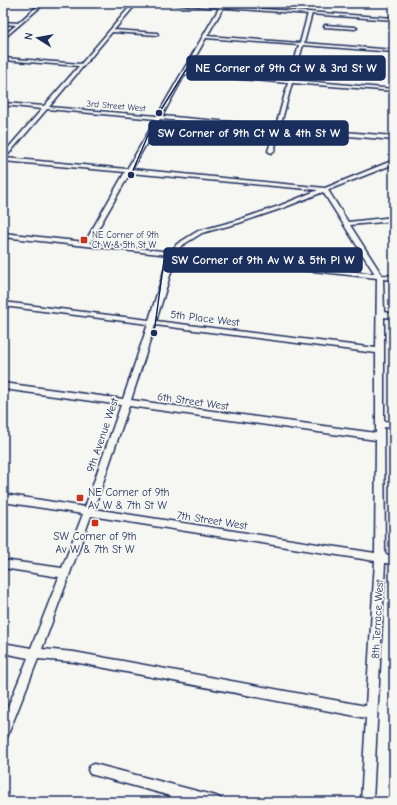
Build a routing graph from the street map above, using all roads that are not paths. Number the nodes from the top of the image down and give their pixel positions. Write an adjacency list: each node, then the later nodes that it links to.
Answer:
1 (43, 3): 8 (street)
2 (135, 3): 11 (street)
3 (156, 3): 4 (street)
4 (222, 5): 5 (street); 13 (street)
5 (310, 13): 6 (street); 15 (street)
6 (394, 19)
7 (3, 23): 8 (street)
8 (19, 24): 14 (street)
9 (325, 26): 10 (street)
10 (355, 28)
11 (111, 31): 12 (street); 18 (street)
12 (157, 34)
13 (204, 37): 15 (street); 19 (street)
14 (3, 38)
15 (301, 44): 16 (street); 20 (street)
16 (394, 51)
17 (3, 59): 18 (street)
18 (81, 65): 23 (street)
19 (184, 73): 20 (street); 24 (street)
20 (290, 82): 21 (street); 25 (street)
21 (394, 90)
22 (3, 104): 23 (street, 3rd Street West)
23 (45, 108): 24 (street, 3rd Street West); 28 (street)
24 (158, 118): 25 (street, 3rd Street West); 30 (street)
25 (277, 128): 26 (street, 3rd Street West); 27 (street)
26 (394, 138)
27 (270, 151)
28 (3, 158): 30 (street)
29 (394, 162): 31 (street)
30 (128, 170): 31 (street); 35 (street)
31 (324, 189): 33 (street); 36 (street)
32 (394, 219): 33 (street)
33 (347, 224): 37 (street)
34 (3, 235): 35 (street)
35 (86, 244): 36 (street)
36 (173, 254): 37 (street); 42 (street, 9th Avenue West)
37 (380, 277): 38 (street); 40 (street, 8th Terrace West)
38 (394, 278)
39 (3, 304): 42 (street, 5th Place West)
40 (380, 314): 41 (street); 43 (street, 8th Terrace West)
41 (394, 316)
42 (152, 323): 43 (street, 5th Place West); 45 (street, 9th Avenue West)
43 (380, 351): 46 (street, 8th Terrace West)
44 (3, 386): 45 (street, 6th Street West)
45 (126, 404): 48 (street, 6th Street West); 50 (street, 9th Avenue West)
46 (380, 423): 47 (street); 48 (street, 8th Terrace West)
47 (394, 425)
48 (380, 438): 51 (street, 8th Terrace West)
49 (3, 498): 50 (street, 7th Street West)
50 (88, 512): 51 (street, 7th Street West); 54 (street, 9th Avenue West)
51 (380, 558): 52 (street, 7th Street West); 57 (street, 8th Terrace West)
52 (394, 560)
53 (3, 564): 54 (street)
54 (65, 573): 56 (street, 9th Avenue West)
55 (3, 648): 56 (street)
56 (35, 654): 57 (street); 58 (street, 9th Avenue West)
57 (372, 713): 62 (street, 8th Terrace West)
58 (3, 733)
59 (94, 770): 60 (street)
60 (177, 797): 61 (street)
61 (216, 802)
62 (367, 802)

